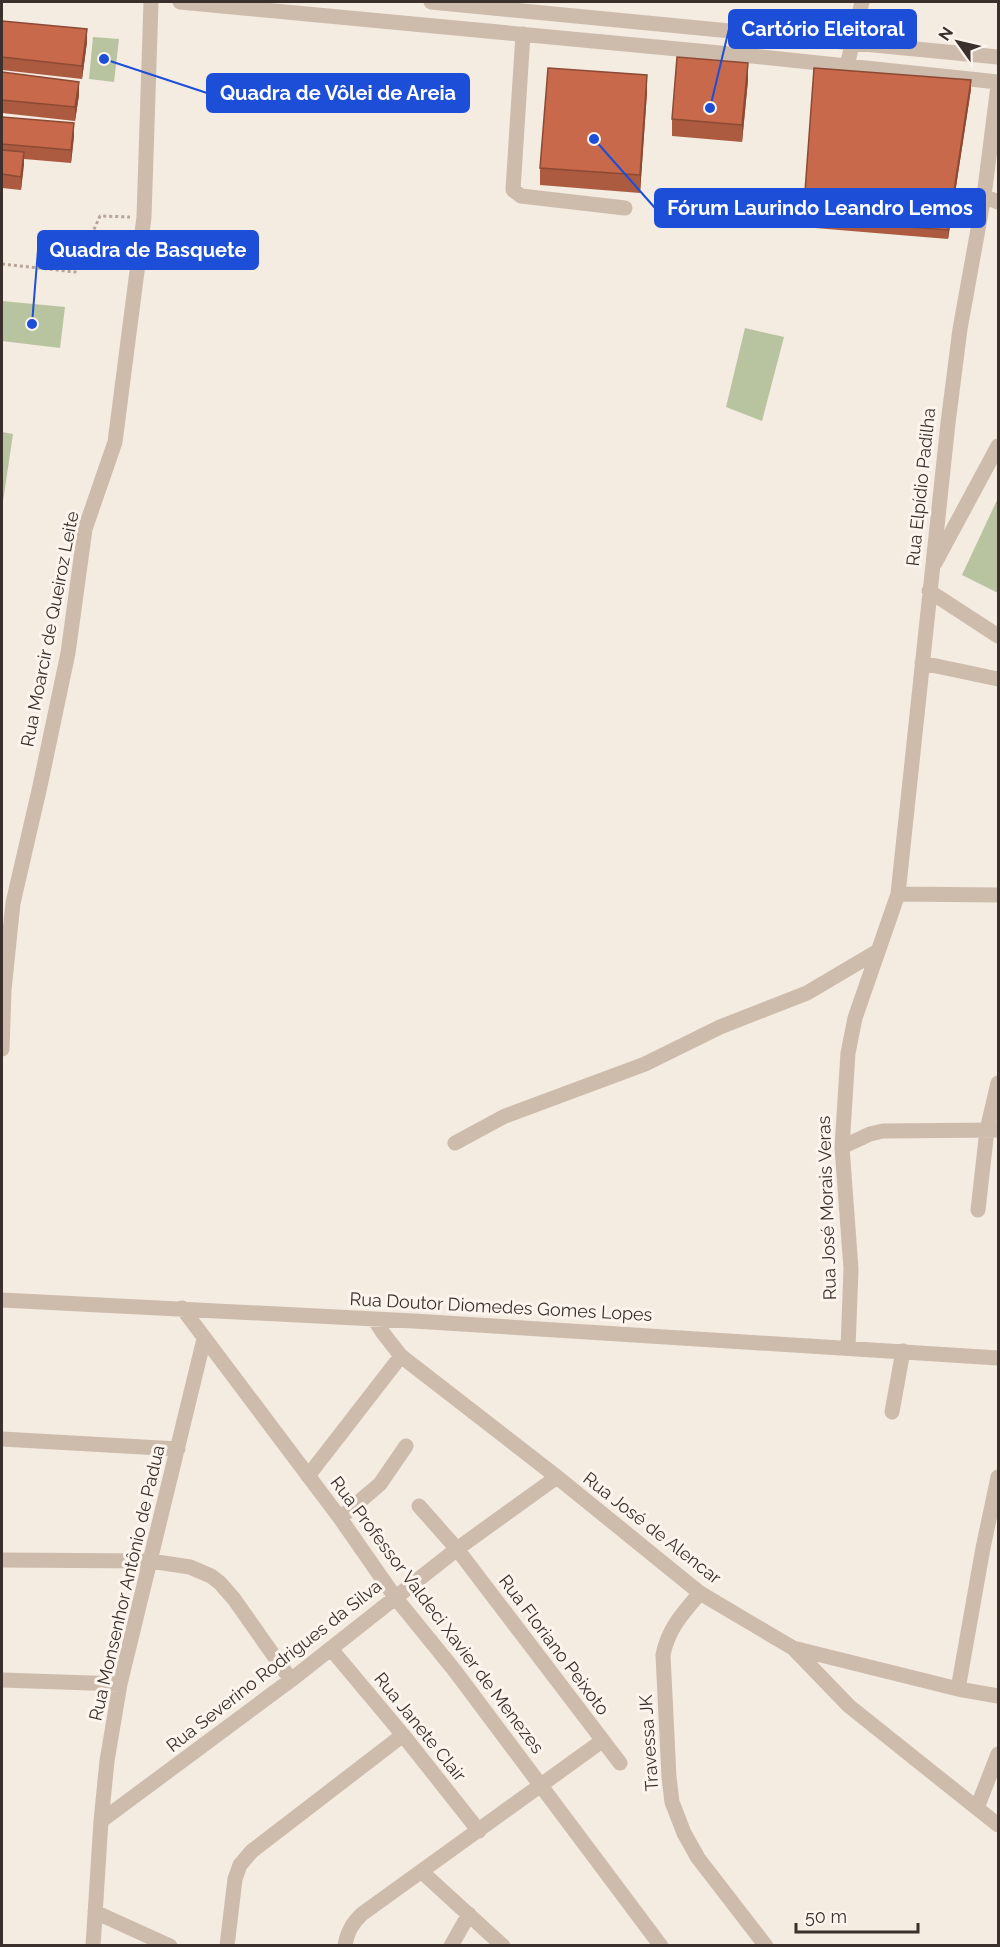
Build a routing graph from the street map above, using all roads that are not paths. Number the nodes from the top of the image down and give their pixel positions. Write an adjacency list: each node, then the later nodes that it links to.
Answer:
1 (151, 2): 25 (street, Rua Moarcir de Queiroz Leite)
2 (180, 2): 6 (street)
3 (431, 2): 5 (street)
4 (862, 2): 10 (street)
5 (457, 4): 8 (street); 10 (street)
6 (291, 7): 7 (street)
7 (327, 8): 8 (street)
8 (454, 27): 9 (street)
9 (523, 34): 12 (street); 16 (street)
10 (851, 42): 11 (street); 12 (street)
11 (999, 57)
12 (847, 66): 13 (street)
13 (999, 84): 14 (street, Rua Elpídio Padilha)
14 (984, 196): 15 (street); 18 (street, Rua Elpídio Padilha)
15 (999, 202)
16 (625, 207)
17 (999, 446): 18 (street)
18 (932, 568): 19 (street, Rua Elpídio Padilha)
19 (929, 591): 20 (street); 21 (street, Rua Elpídio Padilha)
20 (999, 636)
21 (922, 663): 22 (street); 23 (street, Rua Elpídio Padilha)
22 (999, 679)
23 (898, 894): 24 (street); 26 (street, Rua José Morais Veras)
24 (999, 895)
25 (7, 902): 27 (street, Rua Moarcir de Queiroz Leite)
26 (878, 951): 30 (street); 31 (street, Rua José Morais Veras)
27 (2, 1048)
28 (999, 1083): 29 (street)
29 (993, 1130): 31 (street); 32 (street)
30 (455, 1143)
31 (842, 1147): 37 (street, Rua José Morais Veras)
32 (978, 1210)
33 (2, 1300): 34 (street, Rua Doutor Diomedes Gomes Lopes)
34 (182, 1308): 35 (street, Rua Doutor Diomedes Gomes Lopes); 36 (street, Rua Professor Valdeci Xavier de Menezes)
35 (374, 1319): 37 (street, Rua Doutor Diomedes Gomes Lopes); 39 (street, Rua José de Alencar)
36 (204, 1339): 44 (street, Rua Monsenhor Antônio de Padua); 45 (street, Rua Professor Valdeci Xavier de Menezes)
37 (848, 1348): 38 (street, Rua Doutor Diomedes Gomes Lopes)
38 (903, 1351): 40 (street, Rua Doutor Diomedes Gomes Lopes); 41 (street)
39 (401, 1356): 45 (street); 46 (street, Rua José de Alencar)
40 (999, 1358)
41 (892, 1412)
42 (2, 1438): 44 (street)
43 (406, 1446): 49 (street)
44 (177, 1449): 52 (street, Rua Monsenhor Antônio de Padua)
45 (308, 1476): 49 (street, Rua Professor Valdeci Xavier de Menezes)
46 (557, 1477): 50 (street, Rua Severino Rodrigues da Silva); 53 (street, Rua José de Alencar)
47 (999, 1477): 60 (street)
48 (419, 1506): 50 (street, Rua Floriano Peixoto)
49 (340, 1518): 54 (street, Rua Professor Valdeci Xavier de Menezes)
50 (457, 1549): 54 (street, Rua Severino Rodrigues da Silva); 63 (street, Rua Floriano Peixoto)
51 (2, 1560): 52 (street)
52 (150, 1561): 58 (street); 59 (street, Rua Monsenhor Antônio de Padua)
53 (700, 1593): 55 (street, Rua José de Alencar); 81 (street, Travessa JK)
54 (394, 1597): 56 (street, Rua Severino Rodrigues da Silva); 66 (street, Rua Professor Valdeci Xavier de Menezes)
55 (793, 1648): 60 (street); 67 (street, Rua José de Alencar)
56 (331, 1649): 58 (street, Rua Severino Rodrigues da Silva); 62 (street, Rua Janete Clair)
57 (2, 1680): 59 (street)
58 (291, 1680): 68 (street, Rua Severino Rodrigues da Silva)
59 (120, 1684): 68 (street, Rua Monsenhor Antônio de Padua)
60 (958, 1689): 61 (street)
61 (999, 1696)
62 (403, 1735): 70 (street, Rua Janete Clair); 76 (street)
63 (602, 1741): 65 (street, Rua Floriano Peixoto); 66 (street)
64 (999, 1754): 67 (street)
65 (620, 1763)
66 (540, 1785): 70 (street); 80 (street, Rua Professor Valdeci Xavier de Menezes)
67 (977, 1808): 69 (street, Rua José de Alencar)
68 (101, 1821): 72 (street, Rua Monsenhor Antônio de Padua)
69 (999, 1825)
70 (479, 1831): 71 (street)
71 (422, 1872): 73 (street); 77 (street)
72 (95, 1912): 74 (street, Rua Monsenhor Antônio de Padua); 75 (street)
73 (469, 1914): 78 (street); 79 (street)
74 (93, 1946)
75 (170, 1946)
76 (227, 1946)
77 (345, 1946)
78 (451, 1946)
79 (503, 1946)
80 (661, 1946)
81 (766, 1946)

